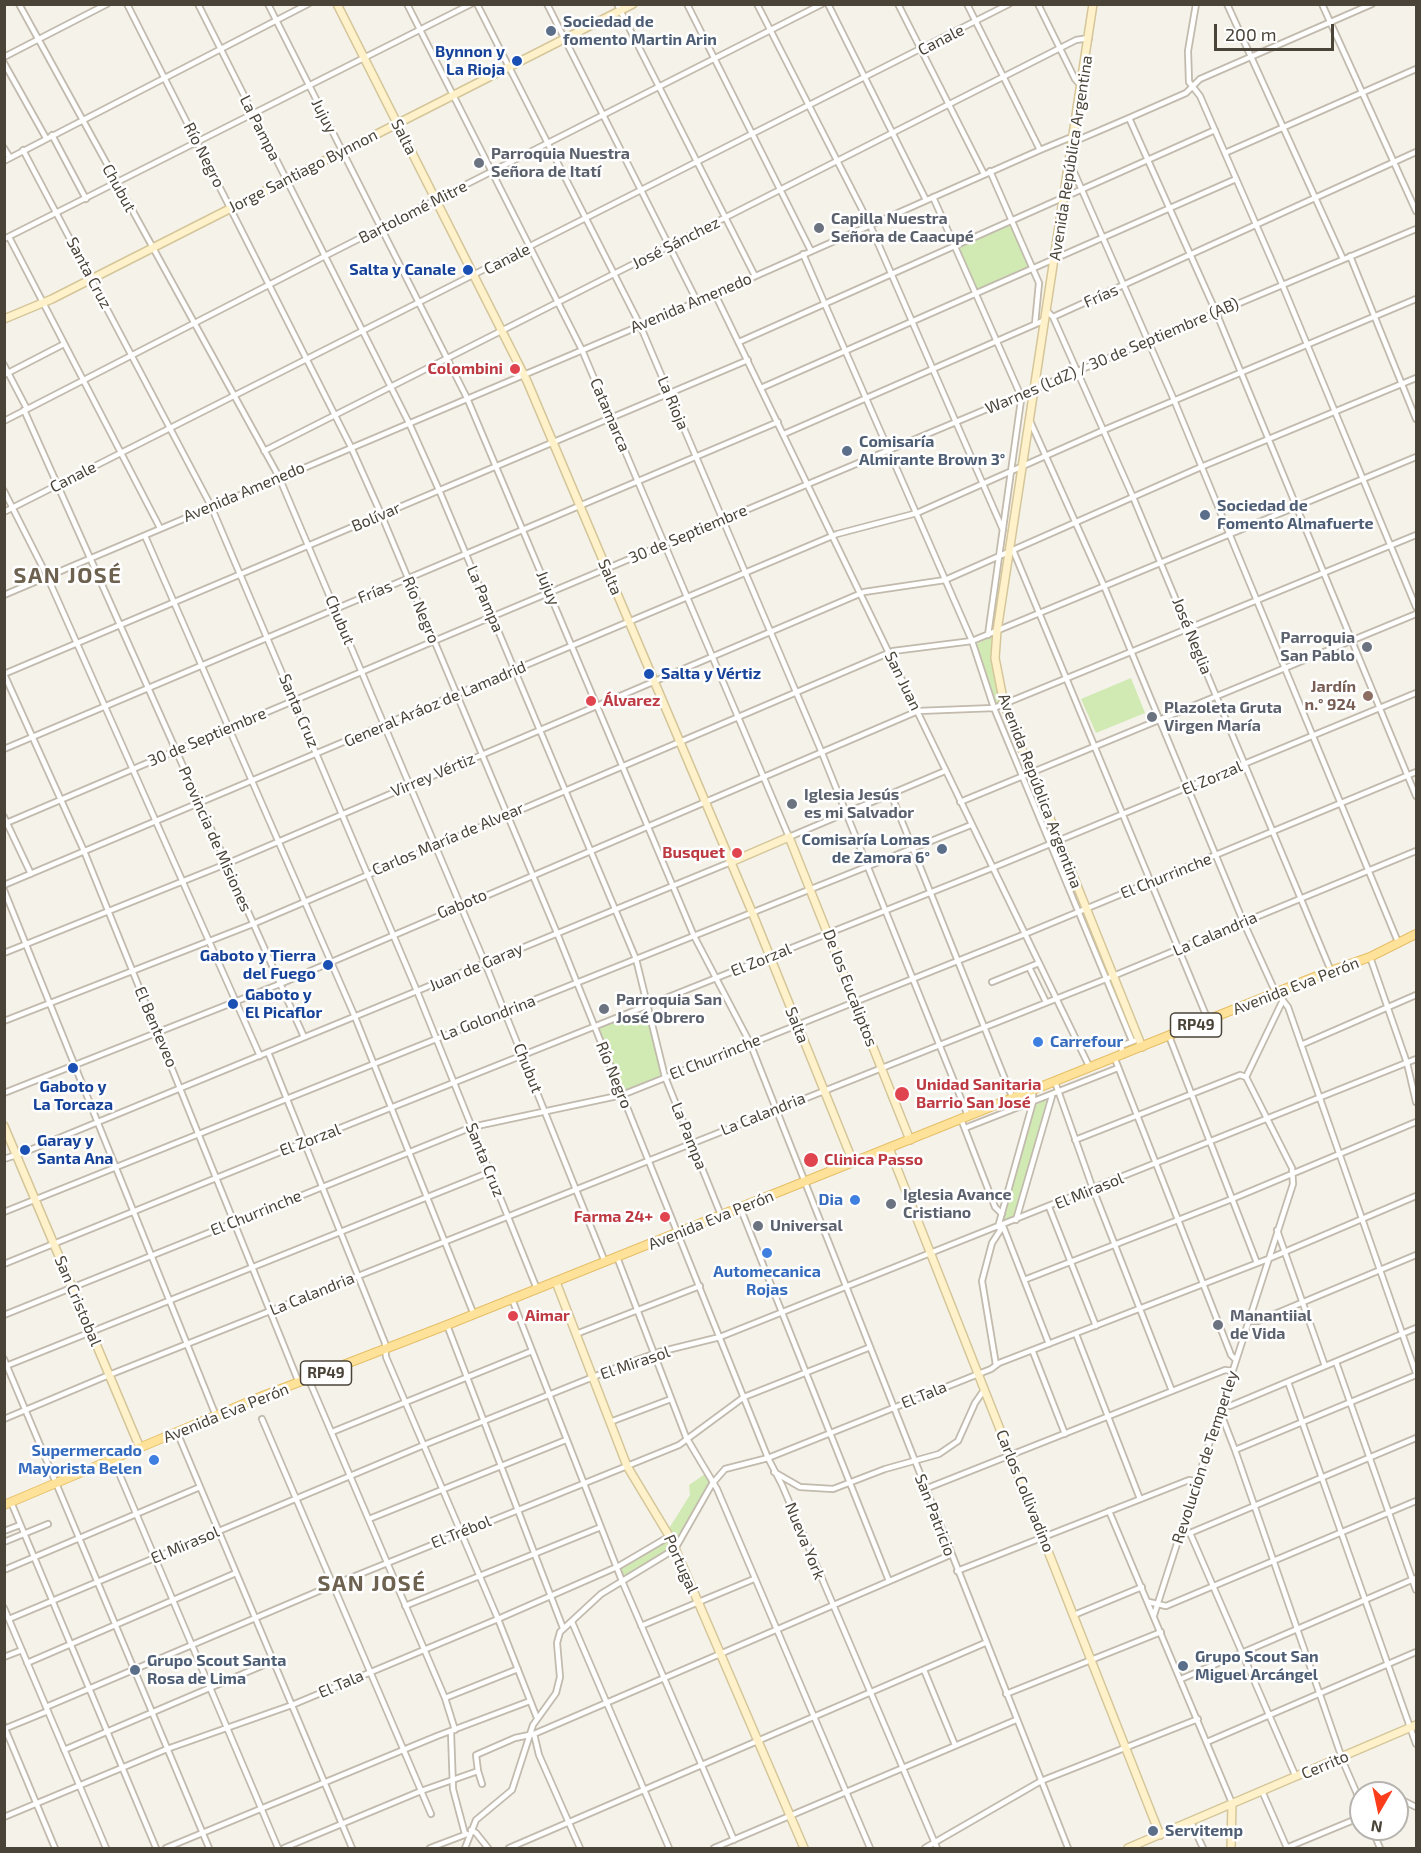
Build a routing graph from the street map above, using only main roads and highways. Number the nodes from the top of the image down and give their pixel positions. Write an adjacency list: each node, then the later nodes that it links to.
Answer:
1 (1416, 934): 2 (main road, Avenida Eva Perón / RP49)
2 (8, 1504)

